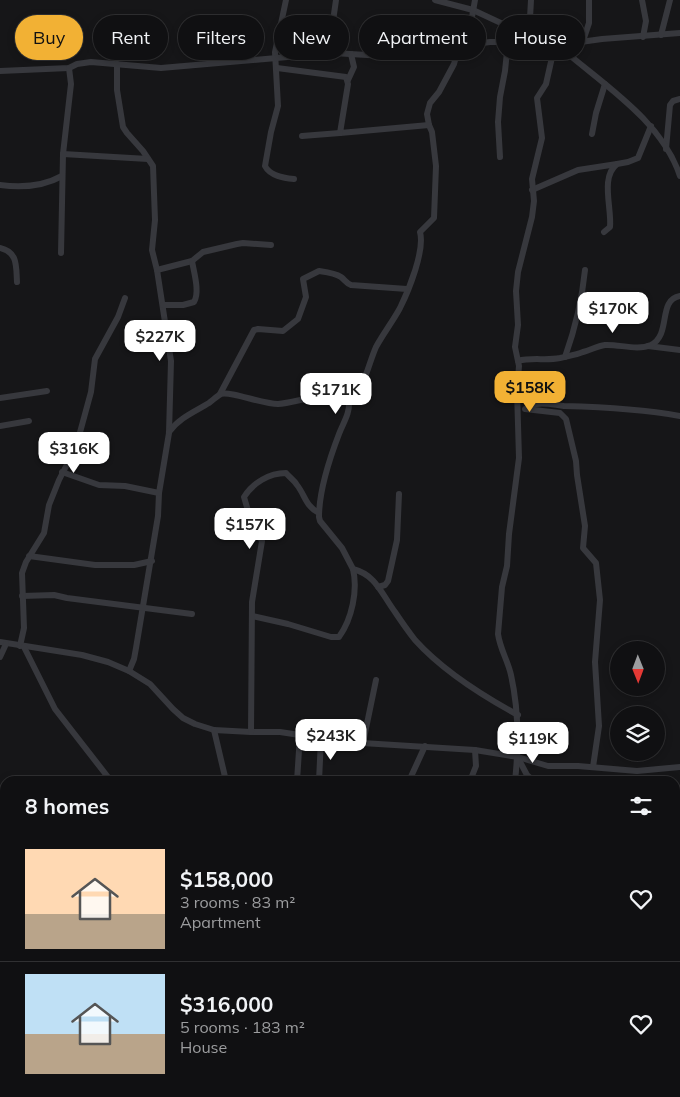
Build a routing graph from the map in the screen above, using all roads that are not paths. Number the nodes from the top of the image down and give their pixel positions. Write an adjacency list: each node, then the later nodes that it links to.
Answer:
1 (286, 0): 10 (street)
2 (336, 0): 11 (street)
3 (435, 0): 9 (street)
4 (475, 0): 9 (street)
5 (531, 0): 13 (street)
6 (589, 0): 16 (street)
7 (642, 0): 18 (street)
8 (670, 0): 17 (street)
9 (473, 10): 12 (street); 14 (street)
10 (283, 15)
11 (334, 15)
12 (472, 15)
13 (530, 15)
14 (496, 21)
15 (680, 33): 17 (street)
16 (585, 35)
17 (661, 35): 18 (street)
18 (643, 37): 19 (street)
19 (585, 41)
20 (351, 54): 21 (street); 32 (street)
21 (359, 54)
22 (274, 57): 28 (street)
23 (276, 60): 30 (street)
24 (455, 60): 35 (street)
25 (506, 60): 42 (street)
26 (551, 60): 49 (street)
27 (575, 60): 33 (street)
28 (117, 64): 29 (street); 43 (street)
29 (69, 68): 31 (street); 41 (street)
30 (277, 68): 32 (street); 47 (street)
31 (0, 71)
32 (348, 80): 37 (street)
33 (605, 84): 36 (street); 38 (street)
34 (680, 99): 40 (street)
35 (429, 125): 37 (street); 58 (street)
36 (651, 126): 40 (street); 44 (street)
37 (340, 133): 39 (street)
38 (592, 134)
39 (302, 136)
40 (666, 149): 46 (street)
41 (63, 154): 43 (street); 45 (street)
42 (500, 158)
43 (148, 159): 55 (street)
44 (617, 164): 49 (street); 50 (street)
45 (62, 176): 48 (street); 53 (street)
46 (680, 176)
47 (294, 179)
48 (0, 185)
49 (532, 190): 65 (street)
50 (604, 232)
51 (271, 245): 54 (street)
52 (0, 248): 57 (street)
53 (61, 253)
54 (192, 261): 55 (street); 61 (street)
55 (157, 270): 61 (street)
56 (585, 270): 64 (street)
57 (17, 282)
58 (407, 289): 67 (street); 69 (street)
59 (680, 296): 62 (street)
60 (125, 298): 75 (street)
61 (163, 305): 74 (street)
62 (648, 346): 63 (street); 64 (street)
63 (680, 350)
64 (565, 357): 65 (street)
65 (518, 361): 70 (street)
66 (47, 391): 68 (street)
67 (220, 394): 69 (street); 74 (street)
68 (0, 398)
69 (349, 402): 78 (street)
70 (522, 411): 71 (street); 92 (street); 101 (street)
71 (680, 416)
72 (29, 421): 73 (street)
73 (0, 426)
74 (168, 433): 76 (street)
75 (62, 472): 76 (street); 79 (street)
76 (160, 493): 80 (street)
77 (399, 494): 82 (street)
78 (319, 513): 81 (street); 86 (street)
79 (29, 556): 80 (street); 83 (street)
80 (152, 560): 84 (street)
81 (353, 569): 82 (street); 86 (street)
82 (378, 587): 92 (street)
83 (22, 596): 84 (street); 88 (street)
84 (142, 608): 85 (street); 90 (street)
85 (192, 614)
86 (252, 616): 94 (street)
87 (3, 643): 88 (street); 89 (street)
88 (22, 646): 90 (street); 103 (street)
89 (0, 656)
90 (129, 671): 93 (street)
91 (376, 680): 97 (street)
92 (518, 715): 100 (street)
93 (214, 730): 94 (street); 104 (street)
94 (251, 732): 95 (street)
95 (300, 736): 96 (street); 105 (street)
96 (322, 739): 97 (street); 106 (street)
97 (363, 743): 98 (street)
98 (425, 746): 99 (street); 107 (street)
99 (475, 750): 100 (street); 108 (street)
100 (518, 758): 101 (street); 109 (street); 110 (street)
101 (593, 767): 102 (street)
102 (680, 767)
103 (108, 776)
104 (225, 776)
105 (297, 776)
106 (319, 776)
107 (411, 776)
108 (472, 776)
109 (516, 776)
110 (528, 776)

